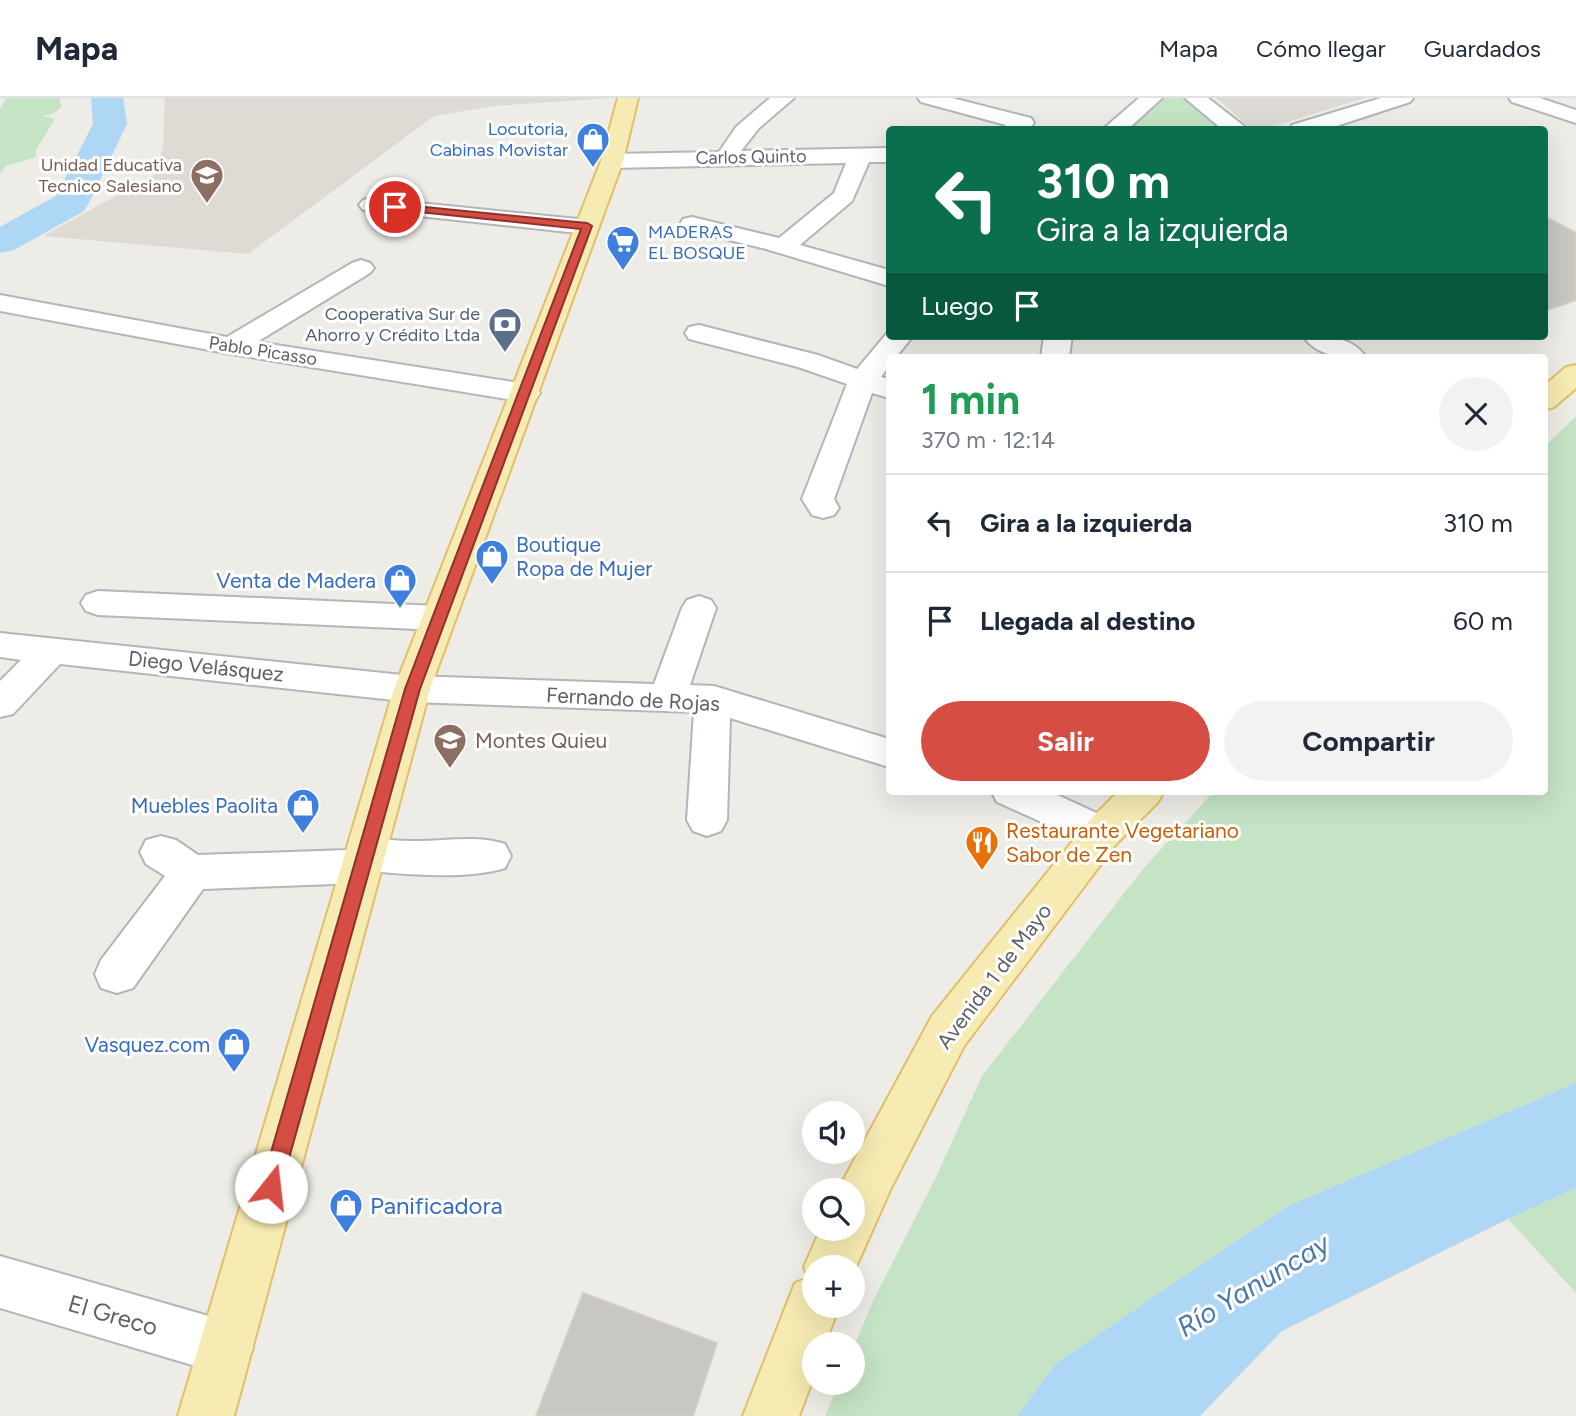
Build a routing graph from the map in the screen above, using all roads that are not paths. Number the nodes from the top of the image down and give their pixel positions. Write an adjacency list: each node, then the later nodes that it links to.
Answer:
1 (628, 98): 16 (main road)
2 (784, 98): 15 (street)
3 (928, 98): 9 (street)
4 (1152, 98): 10 (street)
5 (1195, 98): 11 (street)
6 (1403, 98): 12 (street)
7 (1519, 98): 8 (street)
8 (1576, 117)
9 (1019, 126)
10 (1118, 126)
11 (1233, 126)
12 (1313, 126)
13 (860, 155): 14 (street, Carlos Quinto); 15 (street, Carlos Quinto); 20 (street)
14 (886, 155)
15 (727, 158): 16 (street, Carlos Quinto)
16 (612, 161): 19 (main road)
17 (371, 205): 19 (street)
18 (692, 224): 20 (street)
19 (587, 226): 31 (main road)
20 (782, 248): 22 (street)
21 (361, 268): 26 (street)
22 (886, 277)
23 (0, 303): 26 (street, Pablo Picasso)
24 (699, 333): 30 (street)
25 (1324, 340): 27 (street)
26 (231, 346): 31 (street, Pablo Picasso)
27 (1347, 354)
28 (886, 364): 30 (street)
29 (1576, 373): 32 (main road)
30 (876, 385): 33 (street)
31 (526, 393): 36 (main road)
32 (1548, 398)
33 (823, 508)
34 (98, 603): 36 (street)
35 (699, 608): 40 (street)
36 (439, 618): 39 (main road)
37 (0, 645): 38 (street, Diego Velásquez)
38 (52, 650): 39 (street, Diego Velásquez); 42 (street)
39 (412, 689): 40 (street, Fernando de Rojas); 49 (main road)
40 (668, 696): 41 (street, Fernando de Rojas)
41 (714, 699): 43 (street, Fernando de Rojas); 46 (street)
42 (0, 705)
43 (886, 752)
44 (1021, 795): 47 (street)
45 (1140, 795): 47 (main road, Avenida 1 de Mayo)
46 (707, 820)
47 (1102, 833): 51 (main road, Avenida 1 de Mayo)
48 (490, 856): 49 (street)
49 (364, 860): 50 (street); 54 (main road)
50 (117, 974)
51 (865, 1189)
52 (0, 1282): 54 (street, El Greco)
53 (808, 1318): 56 (main road)
54 (226, 1348): 55 (main road)
55 (206, 1416)
56 (771, 1416)

